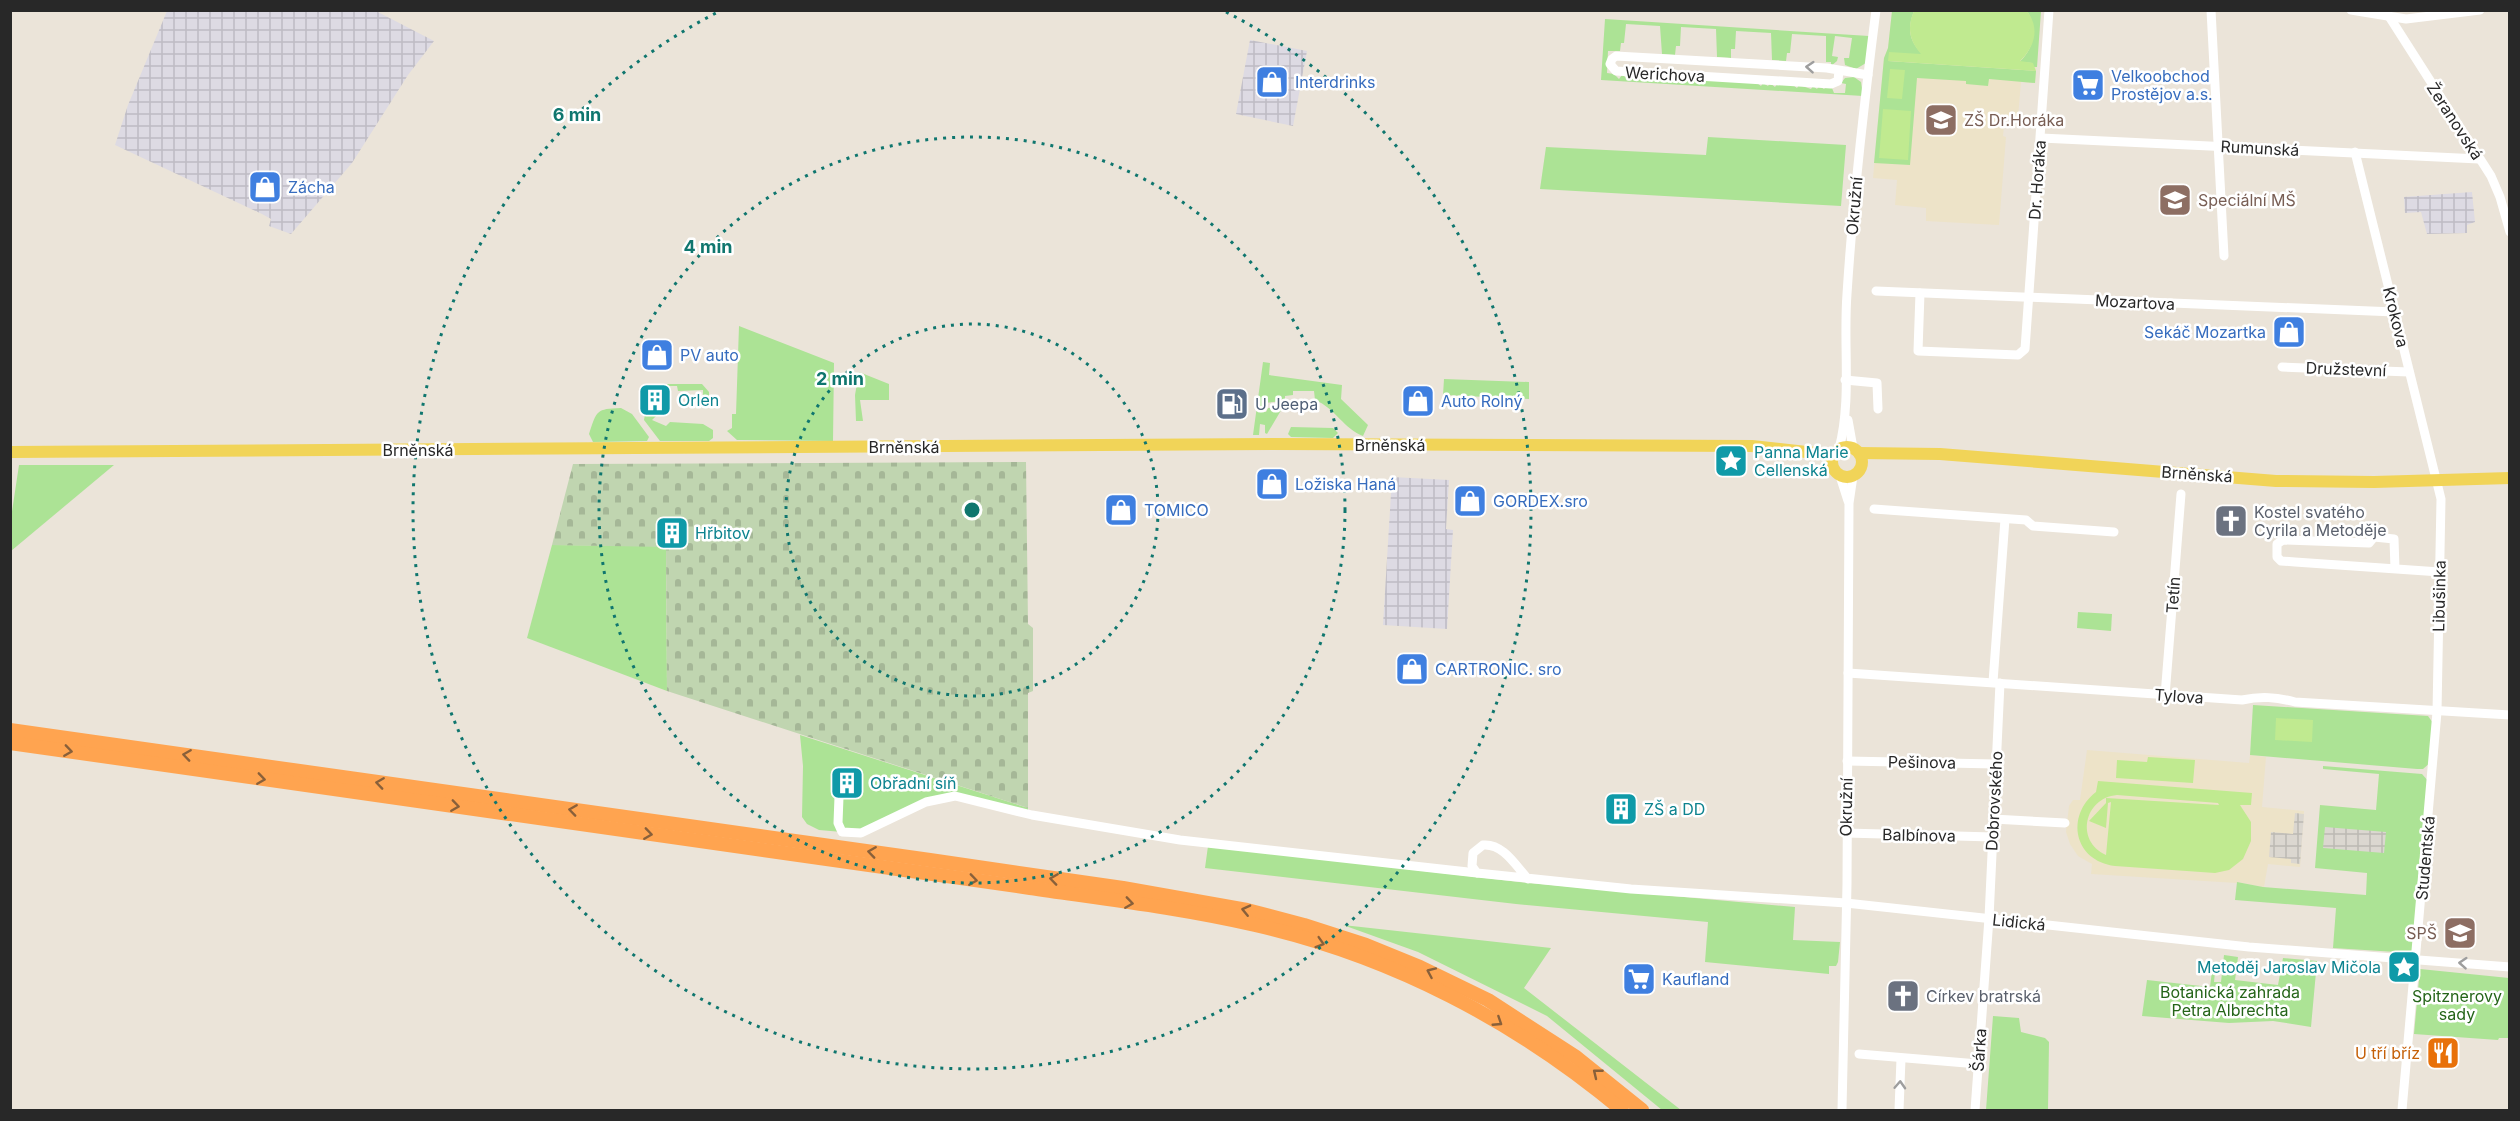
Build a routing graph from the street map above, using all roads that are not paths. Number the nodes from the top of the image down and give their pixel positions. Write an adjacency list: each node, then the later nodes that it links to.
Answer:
1 (1876, 10): 9 (street, Okružní)
2 (2049, 10): 11 (street, Dr. Horáka)
3 (2211, 10): 12 (street)
4 (2351, 10): 6 (street)
5 (2480, 10): 6 (street)
6 (2386, 13): 14 (street, Žeranovská)
7 (1729, 62): 8 (street, Werichova, one-way to 7); 10 (street); 10 (street, Werichova)
8 (1839, 70): 9 (street, Werichova); 10 (street, Werichova)
9 (1868, 75): 23 (street, Okružní)
10 (1729, 78)
11 (2041, 138): 12 (street, Rumunská); 19 (street, Dr. Horáka)
12 (2220, 146): 13 (street, Rumunská); 16 (street)
13 (2355, 152): 14 (street, Rumunská); 20 (street, Krokova)
14 (2479, 159): 15 (street, Žeranovská)
15 (2510, 232)
16 (2224, 256)
17 (1876, 291): 18 (street, Mozartova)
18 (1920, 293): 19 (street, Mozartova); 19 (street, Dr. Horáka)
19 (2028, 297): 20 (street, Mozartova)
20 (2395, 312): 22 (street, Krokova)
21 (2282, 367): 22 (street, Družstevní)
22 (2409, 372): 31 (street, Krokova)
23 (1845, 380): 24 (street, Okružní); 25 (street)
24 (1845, 403): 27 (street, Okružní); 28 (street, Okružní)
25 (1878, 409)
26 (10, 452): 27 (main road, Brněnská)
27 (1835, 455): 28 (main road); 29 (main road)
28 (1860, 460): 29 (main road); 31 (main road, Brněnská); 33 (street, Okružní)
29 (1840, 476): 33 (street, Okružní)
30 (2510, 478): 31 (main road, Brněnská)
31 (2436, 481): 38 (street, Libušinka)
32 (2181, 494): 41 (street, Tetín)
33 (1849, 503): 39 (street, Okružní)
34 (1874, 509): 35 (street)
35 (2005, 519): 36 (street); 40 (street, Dobrovského)
36 (2114, 532)
37 (2395, 569): 37 (street); 38 (street)
38 (2440, 572): 42 (street, Libušinka)
39 (1848, 673): 40 (street, Tylova); 46 (street, Okružní)
40 (1996, 682): 41 (street, Tylova); 47 (street, Dobrovského)
41 (2165, 696): 42 (street, Tylova)
42 (2437, 712): 43 (street, Tylova); 57 (street, Studentská)
43 (2510, 715)
44 (10, 730): 63 (highway, one-way to 44)
45 (10, 743): 62 (highway, one-way to 62)
46 (1847, 761): 47 (street, Pešinova); 51 (street, Okružní)
47 (1996, 764): 49 (street, Dobrovského)
48 (839, 797): 53 (street, Lidická)
49 (1994, 819): 50 (street); 52 (street, Dobrovského)
50 (2065, 823)
51 (1846, 833): 52 (street, Balbínova); 55 (street, Okružní)
52 (1993, 837): 56 (street, Dobrovského)
53 (1477, 873): 54 (street, Lidická); 54 (street)
54 (1528, 879): 55 (street, Lidická)
55 (1846, 903): 56 (street, Lidická); 64 (street, Okružní)
56 (1989, 918): 57 (street, Lidická); 61 (street, Šárka)
57 (2416, 959): 58 (street, Lidická, one-way to 57); 67 (street, Studentská)
58 (2510, 967)
59 (1859, 1054): 60 (street)
60 (1901, 1059): 61 (street); 65 (street, one-way to 60)
61 (1978, 1064): 66 (street, Šárka)
62 (1622, 1110)
63 (1642, 1110)
64 (1842, 1110)
65 (1899, 1110)
66 (1975, 1110)
67 (2402, 1110)

